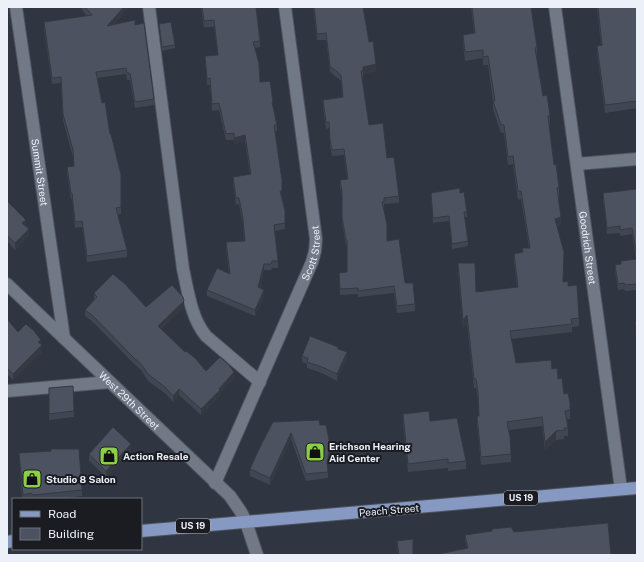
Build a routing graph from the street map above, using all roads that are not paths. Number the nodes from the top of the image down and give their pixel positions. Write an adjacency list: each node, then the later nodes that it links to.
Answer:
1 (16, 7): 8 (street, Summit Street)
2 (149, 7): 10 (street)
3 (284, 7): 10 (street, Scott Street)
4 (555, 7): 6 (street, Goodrich Street)
5 (637, 159): 6 (street)
6 (577, 164): 14 (street, Goodrich Street)
7 (7, 284): 8 (street, West 29th Street)
8 (64, 338): 9 (street, West 29th Street)
9 (110, 382): 11 (street); 12 (street, West 29th Street)
10 (260, 382): 12 (street, Scott Street)
11 (7, 391)
12 (215, 483): 15 (street, West 29th Street)
13 (637, 488): 14 (main road, Peach Street / US 19)
14 (622, 489): 15 (main road, Peach Street / US 19)
15 (246, 522): 16 (main road, Peach Street / US 19); 17 (street, West 29th Street)
16 (142, 531)
17 (256, 555)

